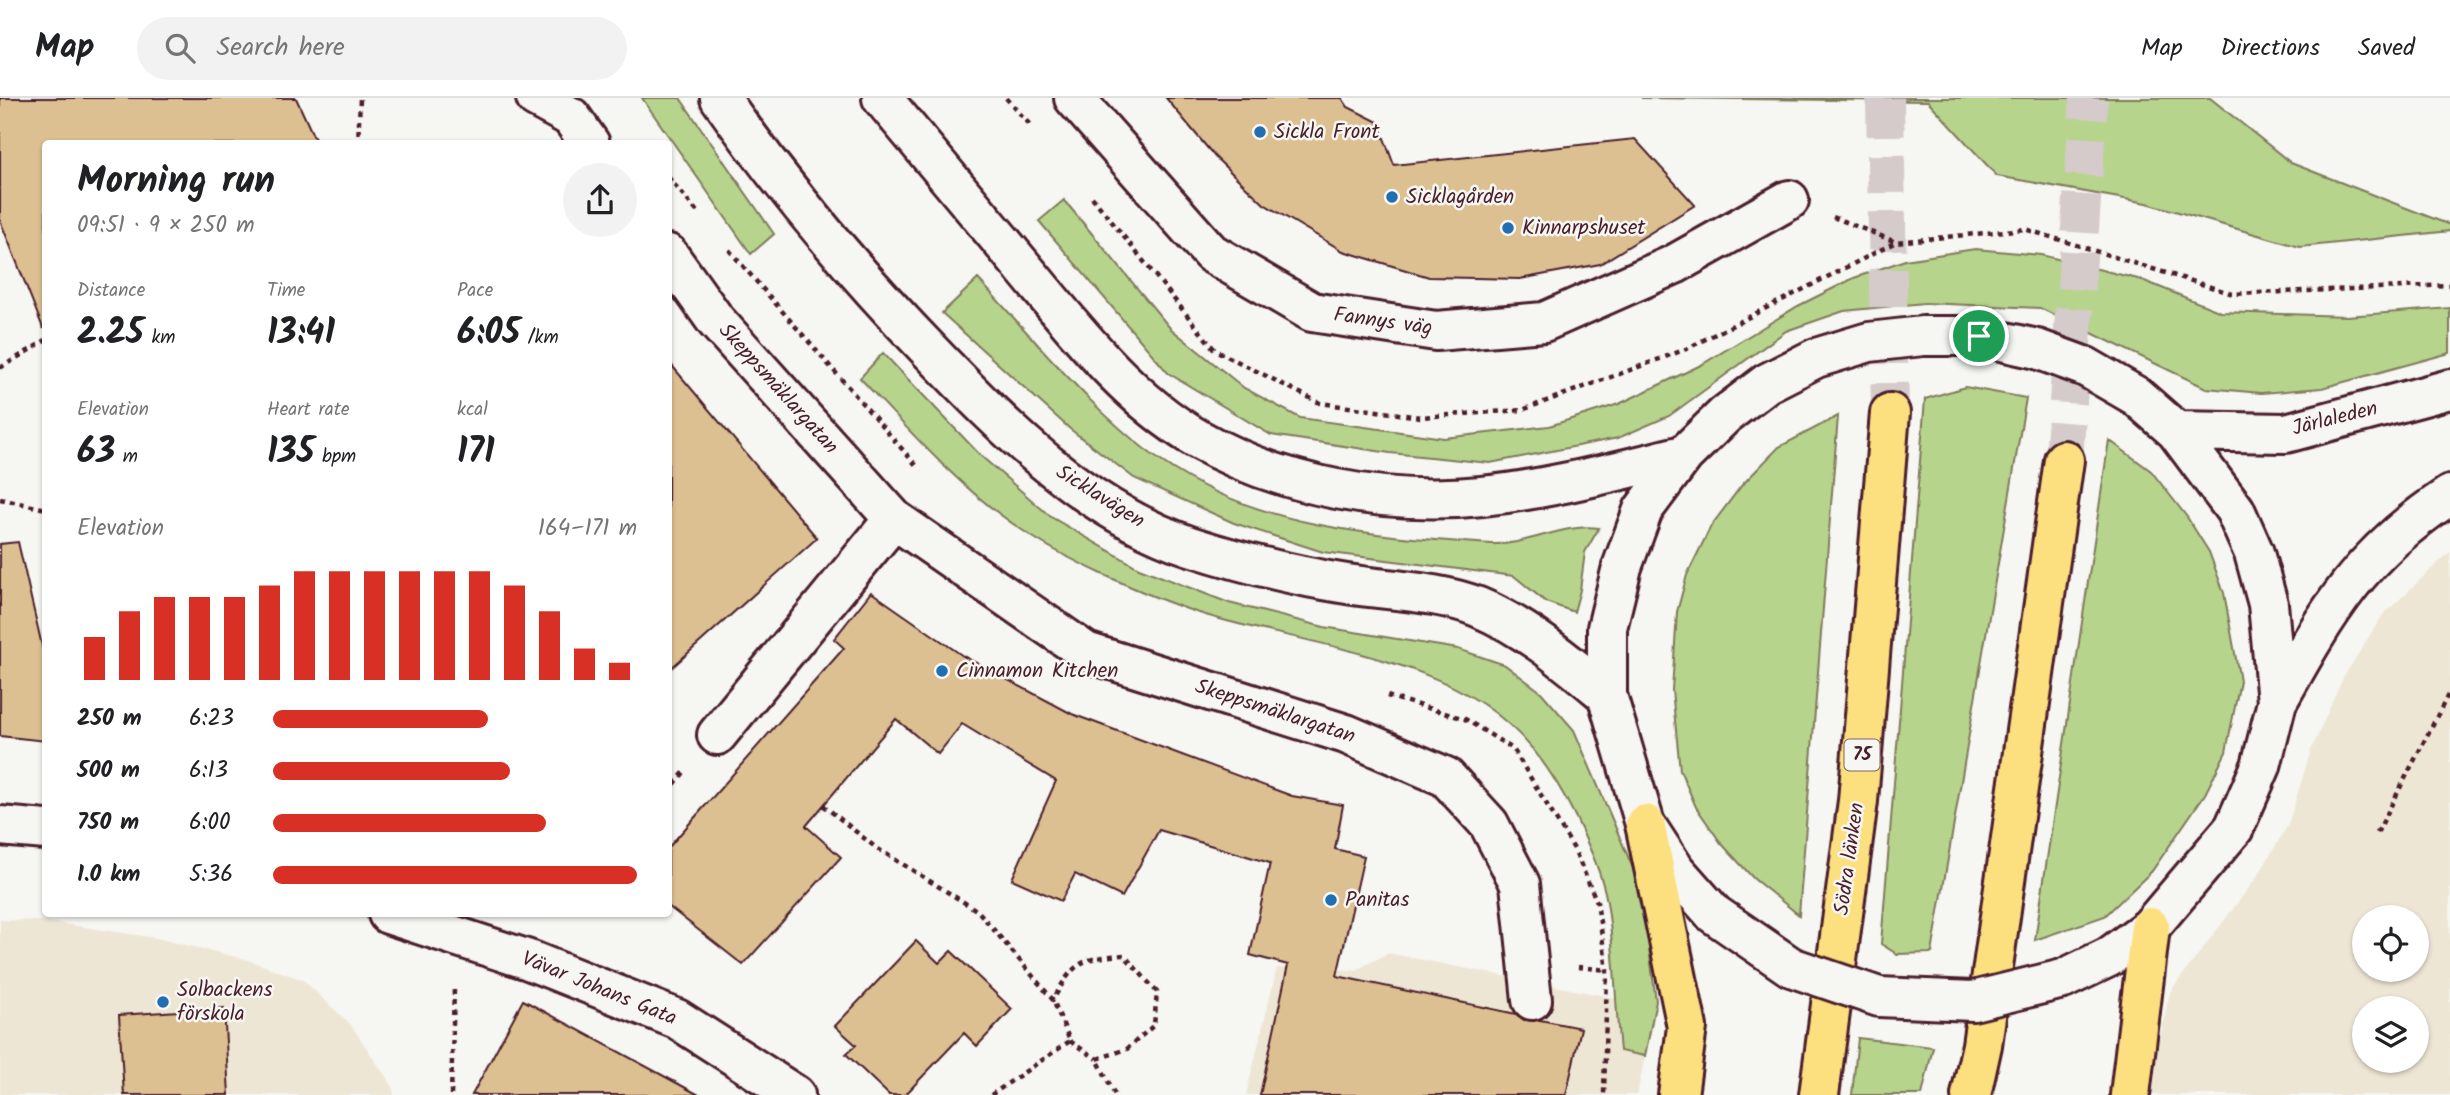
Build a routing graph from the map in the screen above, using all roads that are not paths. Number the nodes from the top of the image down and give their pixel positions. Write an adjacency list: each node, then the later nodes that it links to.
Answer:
1 (536, 98): 5 (main road)
2 (720, 98): 15 (main road, Sicklavägen)
3 (882, 98): 11 (main road)
4 (1074, 98): 6 (main road, Fannys väg)
5 (587, 140)
6 (1789, 200)
7 (672, 260): 14 (main road, Skeppsmäklargatan)
8 (2450, 389): 10 (main road, Järlaleden)
9 (1890, 413): 26 (highway, Södra länken / 75)
10 (2176, 431): 11 (main road); 16 (main road)
11 (1684, 455): 15 (main road)
12 (2064, 460): 27 (highway)
13 (2450, 495): 16 (main road)
14 (894, 519): 17 (main road); 23 (main road, Skeppsmäklargatan)
15 (1607, 695): 18 (main road)
16 (2277, 702): 22 (main road)
17 (717, 734)
18 (1645, 824): 22 (main road, bridge); 25 (highway)
19 (0, 826): 20 (main road)
20 (42, 830)
21 (398, 917): 24 (main road, Vävar Johans Gata)
22 (2150, 927): 28 (highway)
23 (1532, 1000)
24 (795, 1095)
25 (1678, 1095)
26 (1819, 1095)
27 (1971, 1095)
28 (2130, 1095)

